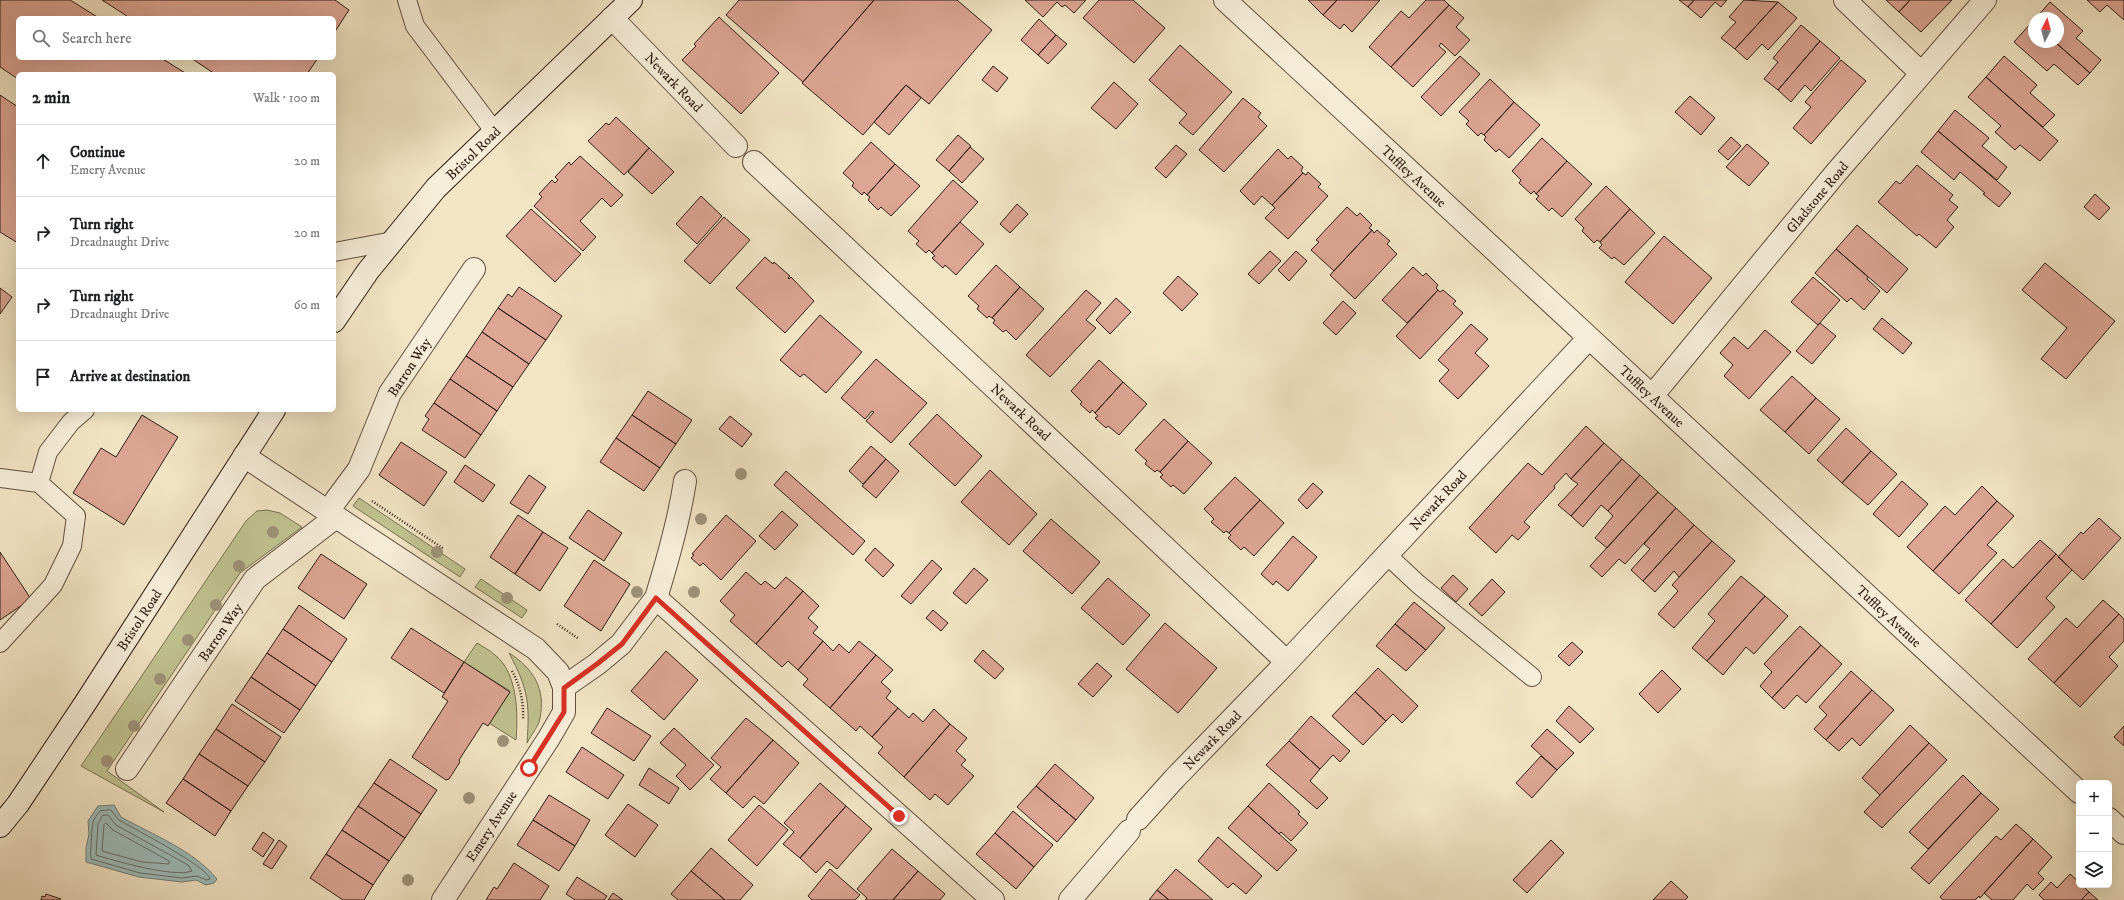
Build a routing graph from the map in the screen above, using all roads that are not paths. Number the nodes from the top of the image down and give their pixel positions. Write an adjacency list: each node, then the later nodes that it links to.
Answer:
1 (407, 0): 8 (lane)
2 (631, 0): 6 (street, Bristol Road)
3 (1225, 0): 15 (street, Tuffley Avenue)
4 (1845, 0): 7 (street)
5 (1985, 0): 7 (street, Gladstone Road)
6 (612, 18): 8 (street, Bristol Road); 9 (street, Newark Road)
7 (1921, 73): 16 (street, Gladstone Road)
8 (495, 132): 11 (street, Bristol Road)
9 (736, 146)
10 (754, 162): 27 (street, Newark Road)
11 (393, 241): 12 (lane); 14 (street, Bristol Road)
12 (336, 252)
13 (474, 269): 23 (street, Barron Way)
14 (336, 318)
15 (1589, 338): 16 (street, Tuffley Avenue); 24 (street, Newark Road)
16 (1652, 396): 31 (street, Tuffley Avenue)
17 (83, 412): 22 (lane)
18 (273, 412): 19 (street, Bristol Road)
19 (244, 456): 23 (street); 33 (street, Bristol Road)
20 (0, 478): 22 (lane)
21 (685, 481): 25 (street)
22 (39, 483): 26 (lane)
23 (332, 514): 29 (street); 30 (street, Barron Way)
24 (1387, 555): 27 (street, Newark Road); 28 (lane)
25 (656, 598): 29 (street); 36 (street)
26 (0, 643)
27 (1287, 662): 37 (street, Newark Road)
28 (1532, 677)
29 (564, 688): 35 (street, Emery Avenue)
30 (127, 769)
31 (2076, 789)
32 (2112, 822): 34 (street)
33 (0, 826)
34 (2124, 833)
35 (443, 900)
36 (993, 900)
37 (1070, 900)

